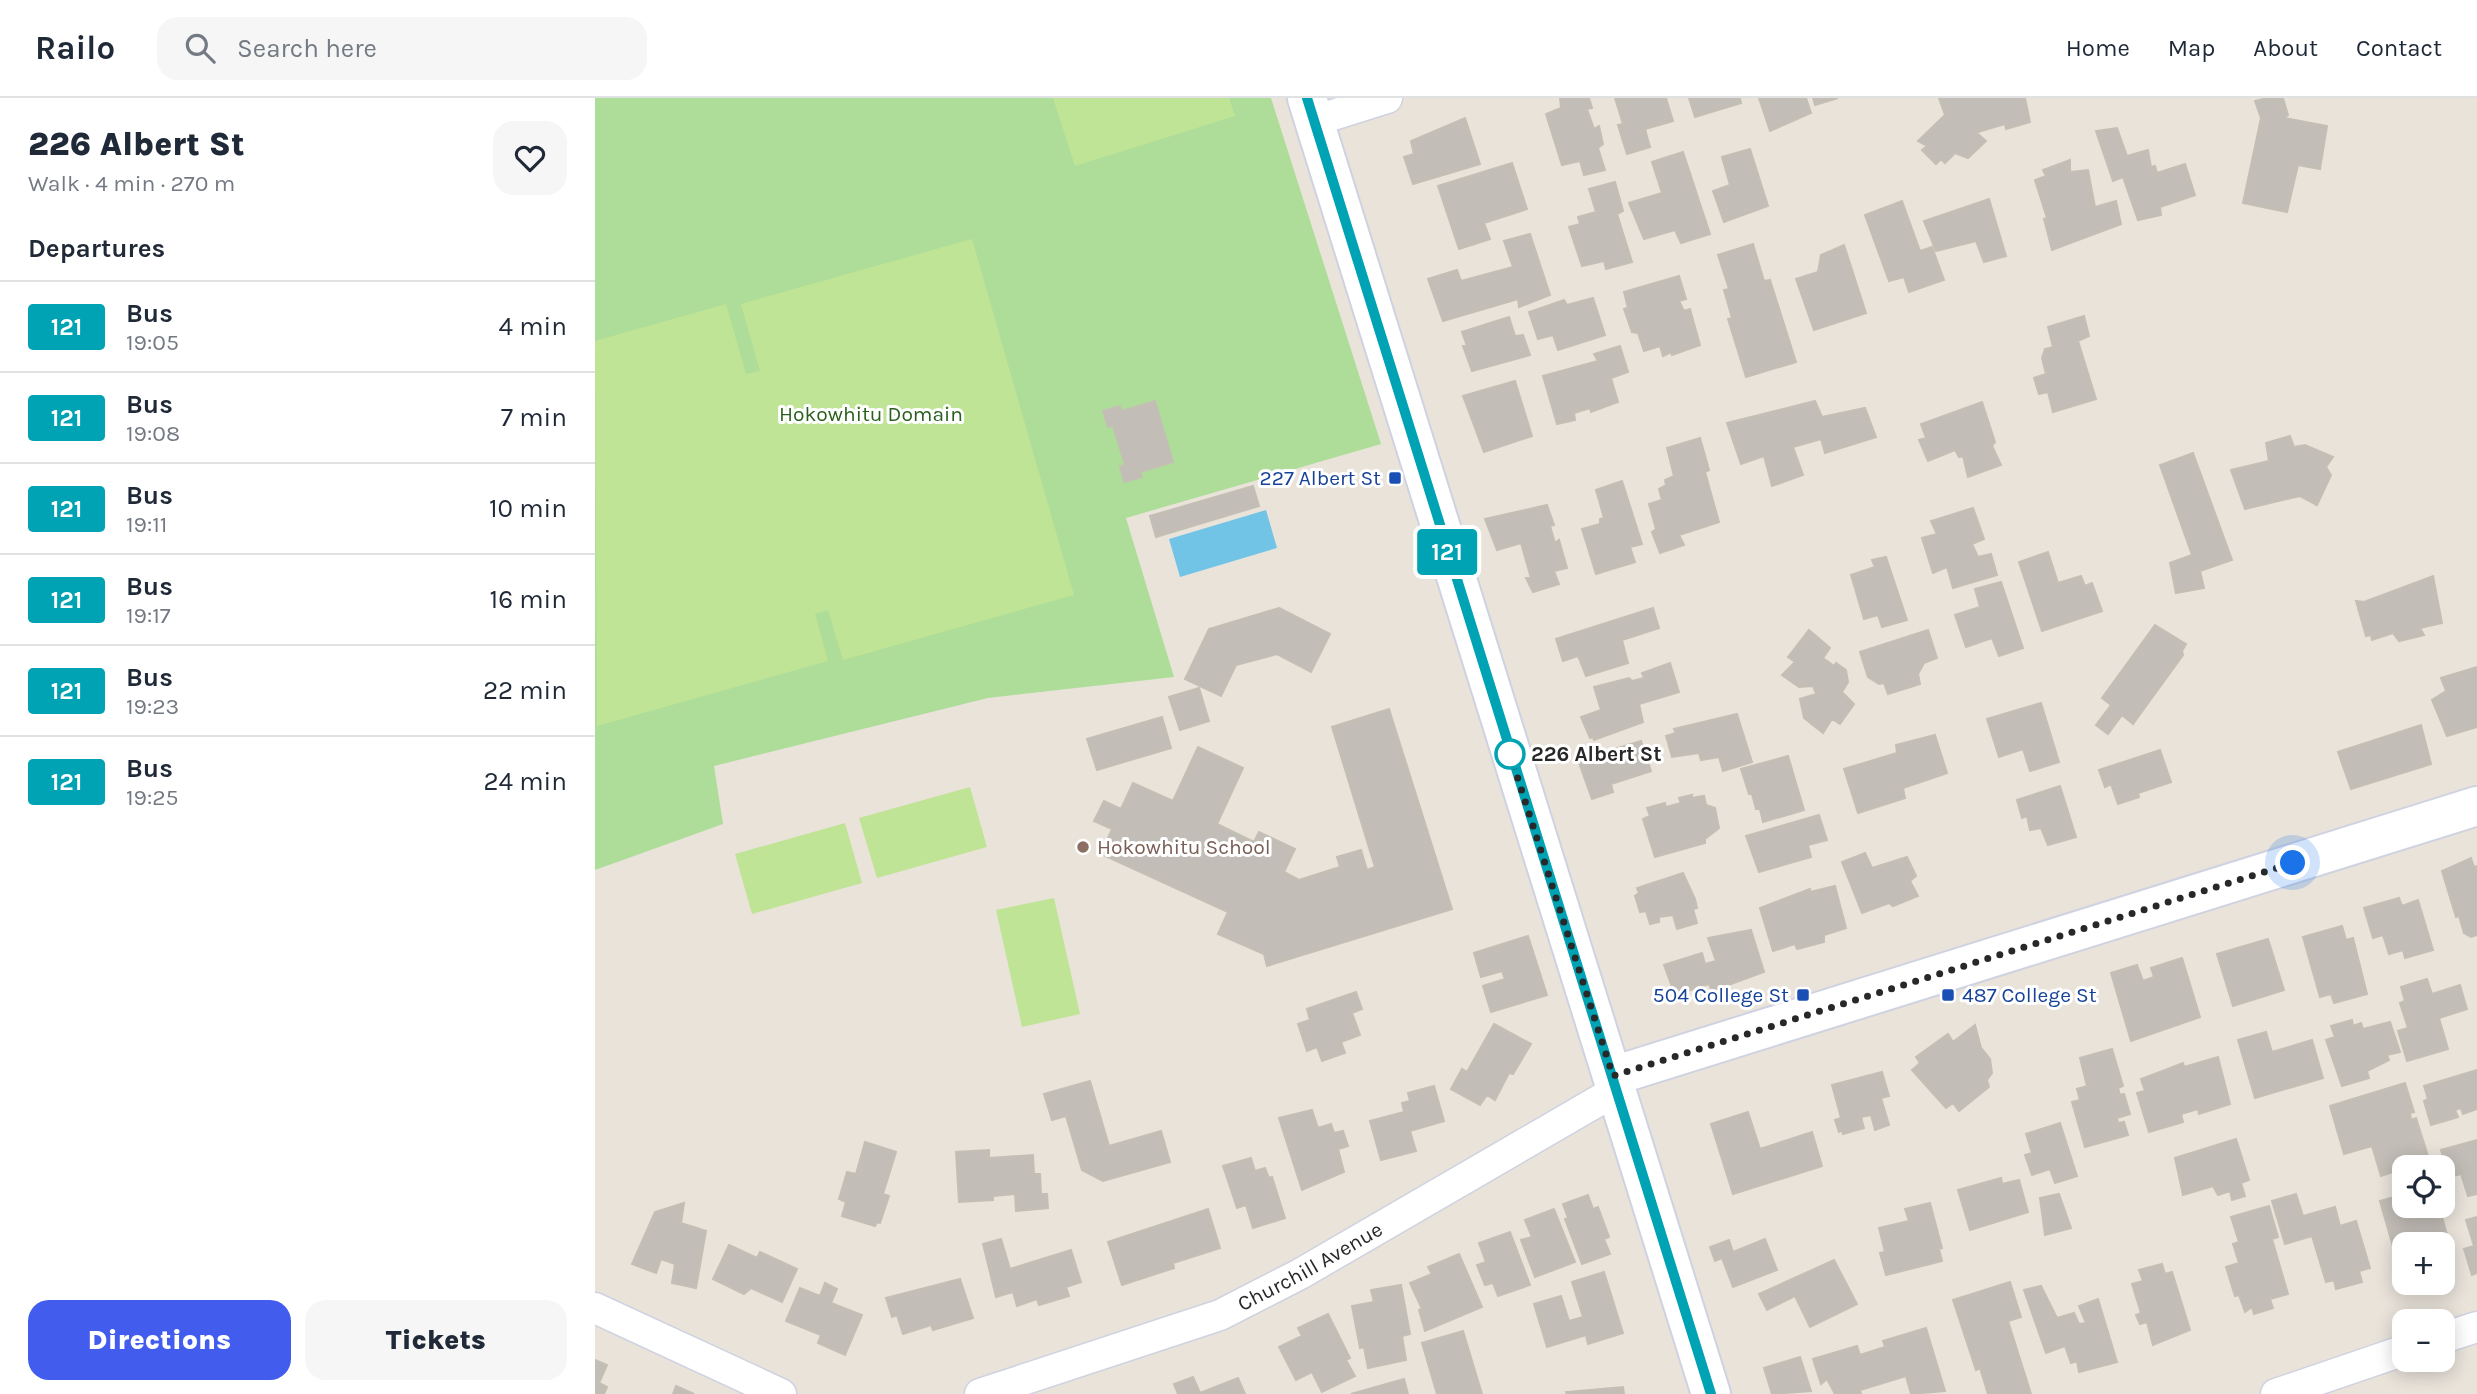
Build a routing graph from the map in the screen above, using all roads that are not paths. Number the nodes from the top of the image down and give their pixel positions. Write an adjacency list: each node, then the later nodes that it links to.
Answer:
1 (1387, 98): 2 (street)
2 (1310, 109): 4 (main road)
3 (2477, 806): 4 (main road)
4 (1615, 1083): 10 (street, Churchill Avenue); 11 (main road)
5 (595, 1308): 9 (street)
6 (2477, 1327): 7 (street)
7 (2455, 1334)
8 (2392, 1354): 12 (street)
9 (781, 1394)
10 (980, 1394)
11 (1711, 1394)
12 (2276, 1394)

